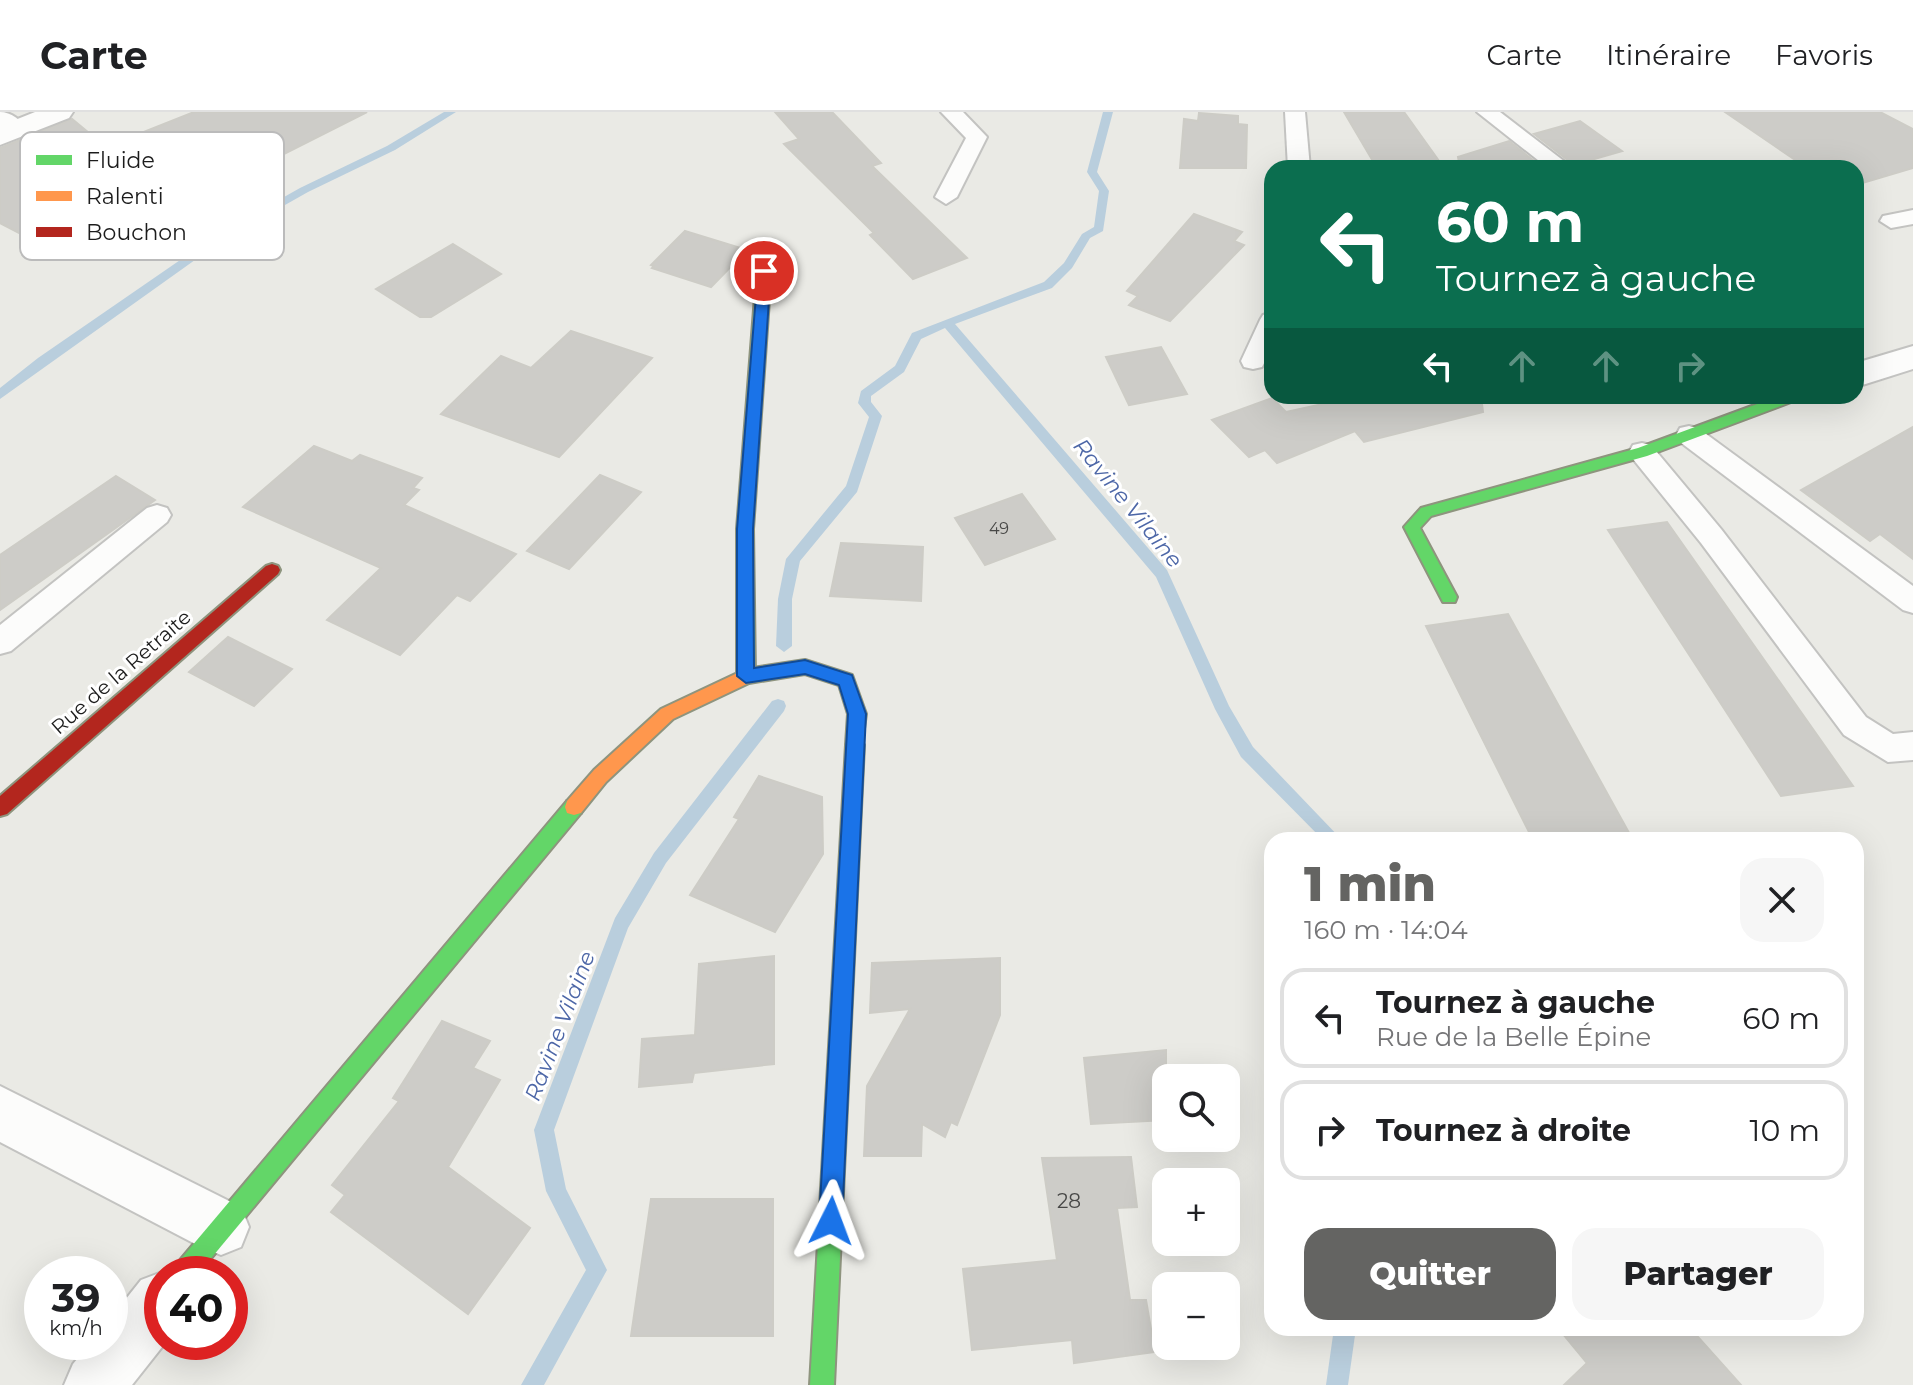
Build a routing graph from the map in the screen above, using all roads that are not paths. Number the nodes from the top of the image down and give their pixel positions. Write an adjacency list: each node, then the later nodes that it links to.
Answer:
1 (59, 112): 5 (street)
2 (951, 112): 8 (lane)
3 (1295, 112): 6 (lane)
4 (1487, 112): 7 (lane)
5 (6, 127)
6 (1298, 160)
7 (1551, 160)
8 (946, 197)
9 (764, 271): 22 (street)
10 (1264, 337): 12 (lane)
11 (1913, 357): 13 (street)
12 (1253, 361)
13 (1864, 372)
14 (1772, 404): 15 (street)
15 (1689, 435): 16 (street); 20 (lane)
16 (1642, 452): 19 (street); 23 (lane)
17 (157, 515): 21 (lane)
18 (272, 570): 24 (street, Rue de la Retraite)
19 (1449, 597)
20 (1913, 602)
21 (0, 642)
22 (746, 676): 26 (street); 30 (street)
23 (1913, 746)
24 (0, 808)
25 (0, 1113): 26 (street)
26 (221, 1227): 27 (street)
27 (198, 1256)
28 (144, 1323): 29 (street)
29 (94, 1385)
30 (822, 1385)

